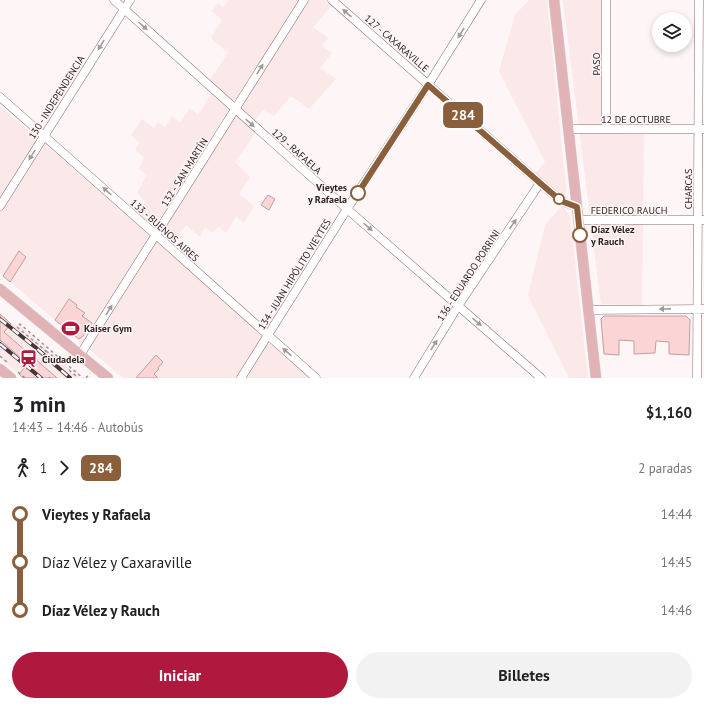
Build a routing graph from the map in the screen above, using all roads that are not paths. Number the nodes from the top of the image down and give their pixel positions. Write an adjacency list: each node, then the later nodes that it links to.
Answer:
1 (114, 0): 9 (street, 129 - RAFAELA)
2 (130, 0): 9 (street, 130 - INDEPENDENCIA)
3 (304, 0): 12 (street, 132 - SAN MARTÍN, one-way to 3)
4 (332, 0): 10 (street, 127 - CAXARAVILLE, one-way to 4)
5 (481, 0): 10 (street, 134 - JUAN HIPÓLITO VIEYTES, one-way to 10)
6 (554, 0): 13 (main road)
7 (606, 0): 14 (street, PASO)
8 (699, 0): 15 (street, CHARCAS)
9 (124, 9): 12 (street, 129 - RAFAELA, one-way to 12); 16 (street, 130 - INDEPENDENCIA, one-way to 16)
10 (428, 85): 17 (street, 127 - CAXARAVILLE); 20 (street, 134 - JUAN HIPÓLITO VIEYTES)
11 (0, 97): 16 (street, 133 - BUENOS AIRES)
12 (235, 109): 20 (street, 129 - RAFAELA, one-way to 20); 23 (street, 132 - SAN MARTÍN)
13 (569, 129): 14 (street, 12 DE OCTUBRE); 19 (main road)
14 (606, 129): 15 (street, 12 DE OCTUBRE)
15 (701, 129): 22 (street, CHARCAS)
16 (44, 135): 18 (street, 130 - INDEPENDENCIA, one-way to 18); 23 (street, 133 - BUENOS AIRES, one-way to 16)
17 (540, 183): 19 (street, 127 - CAXARAVILLE); 25 (street, 136 - EDUARDO PORRINI, one-way to 17)
18 (0, 206)
19 (577, 207): 21 (main road)
20 (347, 209): 25 (street, 129 - RAFAELA, one-way to 25); 28 (street, 134 - JUAN HIPÓLITO VIEYTES)
21 (579, 220): 22 (street, FEDERICO RAUCH); 27 (main road)
22 (701, 220): 26 (street, CHARCAS)
23 (156, 235): 28 (street, 133 - BUENOS AIRES); 29 (street, 132 - SAN MARTÍN, one-way to 23)
24 (0, 289): 29 (main road)
25 (458, 306): 35 (street, 136 - EDUARDO PORRINI, one-way to 25); 36 (street, 129 - RAFAELA, one-way to 36)
26 (701, 309): 27 (street, one-way to 27); 38 (street, CHARCAS)
27 (589, 310): 37 (main road)
28 (268, 335): 33 (street, 134 - JUAN HIPÓLITO VIEYTES); 34 (street, 133 - BUENOS AIRES, one-way to 28)
29 (80, 354): 32 (main road)
30 (0, 369): 31 (main road)
31 (15, 375)
32 (108, 378)
33 (241, 378)
34 (316, 378)
35 (414, 378)
36 (541, 378)
37 (596, 378)
38 (697, 378)

